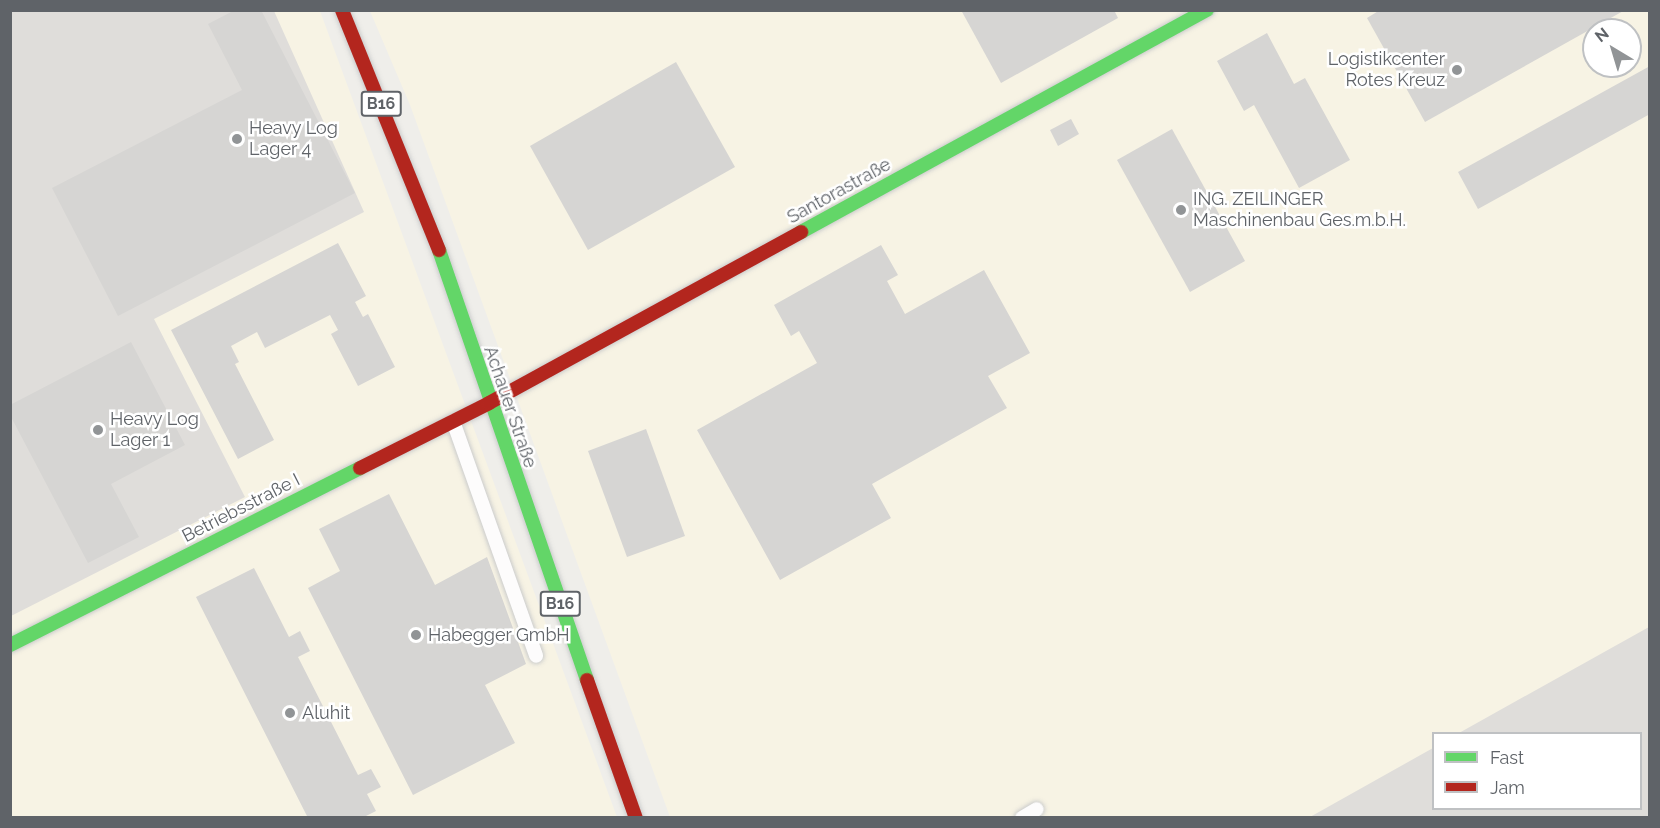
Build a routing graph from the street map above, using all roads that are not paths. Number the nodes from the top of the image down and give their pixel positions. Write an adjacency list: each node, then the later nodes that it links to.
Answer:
1 (342, 10): 3 (street, Achauer Straße / B16)
2 (1207, 10): 3 (street, Santorastraße)
3 (489, 403): 4 (street, Betriebsstraße I); 8 (street, Achauer Straße / B16)
4 (453, 421): 5 (street, Betriebsstraße I); 6 (lane)
5 (10, 645)
6 (536, 656)
7 (1037, 809): 9 (lane)
8 (636, 818)
9 (1022, 818)

